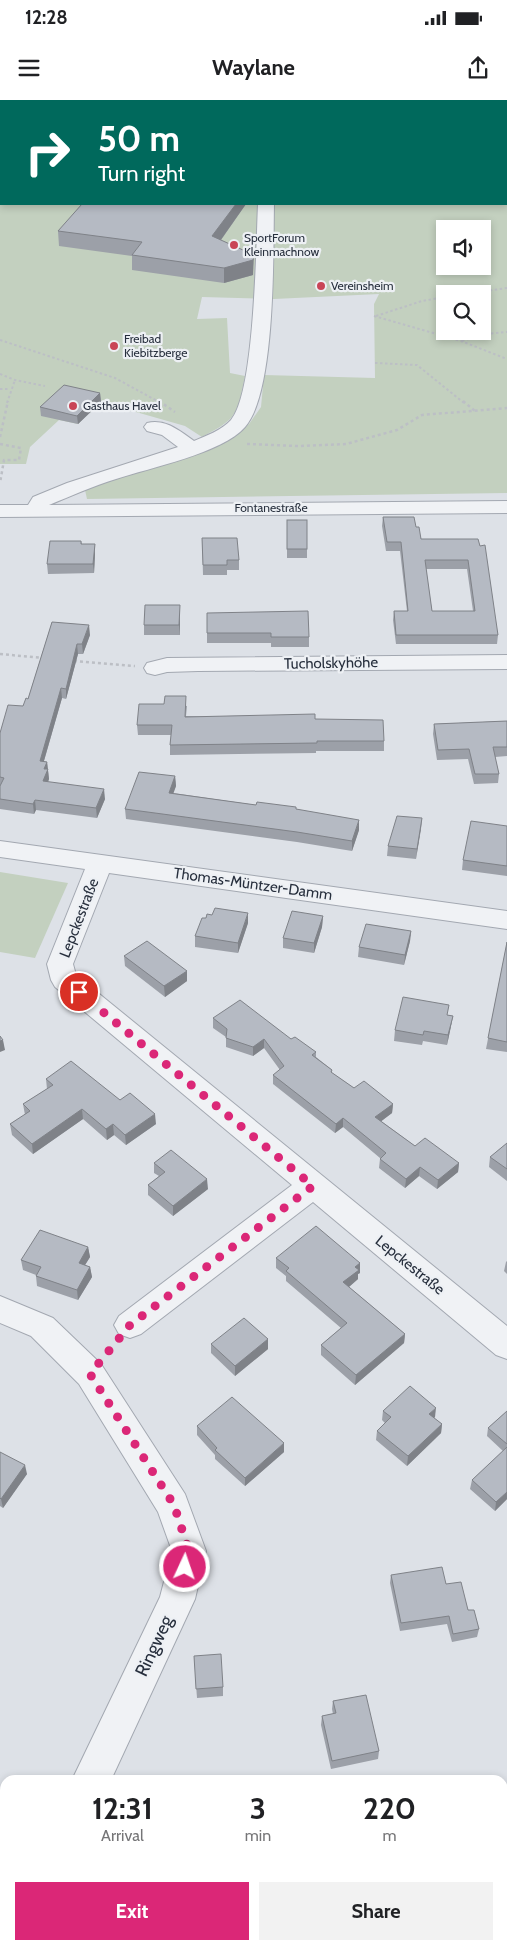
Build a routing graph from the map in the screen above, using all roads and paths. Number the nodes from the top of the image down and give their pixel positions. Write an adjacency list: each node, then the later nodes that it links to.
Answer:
1 (266, 205): 23 (street)
2 (507, 288): 3 (path)
3 (491, 290)
4 (436, 299): 6 (path)
5 (507, 332): 9 (path)
6 (436, 334)
7 (0, 340): 19 (path)
8 (458, 340): 9 (path)
9 (461, 341): 10 (path)
10 (507, 359)
11 (375, 363): 18 (path)
12 (0, 374): 13 (path)
13 (15, 380): 14 (path); 16 (path)
14 (44, 386)
15 (0, 389): 16 (path)
16 (10, 389): 21 (path)
17 (507, 408): 18 (path)
18 (476, 412): 23 (path)
19 (180, 416)
20 (154, 427): 23 (street)
21 (0, 437)
22 (0, 444): 24 (path)
23 (199, 445): 26 (street)
24 (0, 483)
25 (507, 507): 26 (street, Fontanestraße)
26 (35, 510): 27 (street, Fontanestraße)
27 (0, 511)
28 (0, 654): 29 (path)
29 (48, 658)
30 (68, 660): 32 (path)
31 (507, 662): 32 (street, Tucholskyhöhe)
32 (155, 668)
33 (0, 848): 34 (street, Thomas-Müntzer-Damm)
34 (100, 863): 35 (street, Thomas-Müntzer-Damm); 36 (street, Lepckestraße)
35 (507, 920)
36 (313, 1186): 38 (street); 39 (street, Lepckestraße)
37 (0, 1308): 40 (street, Ringweg)
38 (130, 1325)
39 (507, 1346)
40 (93, 1775)

